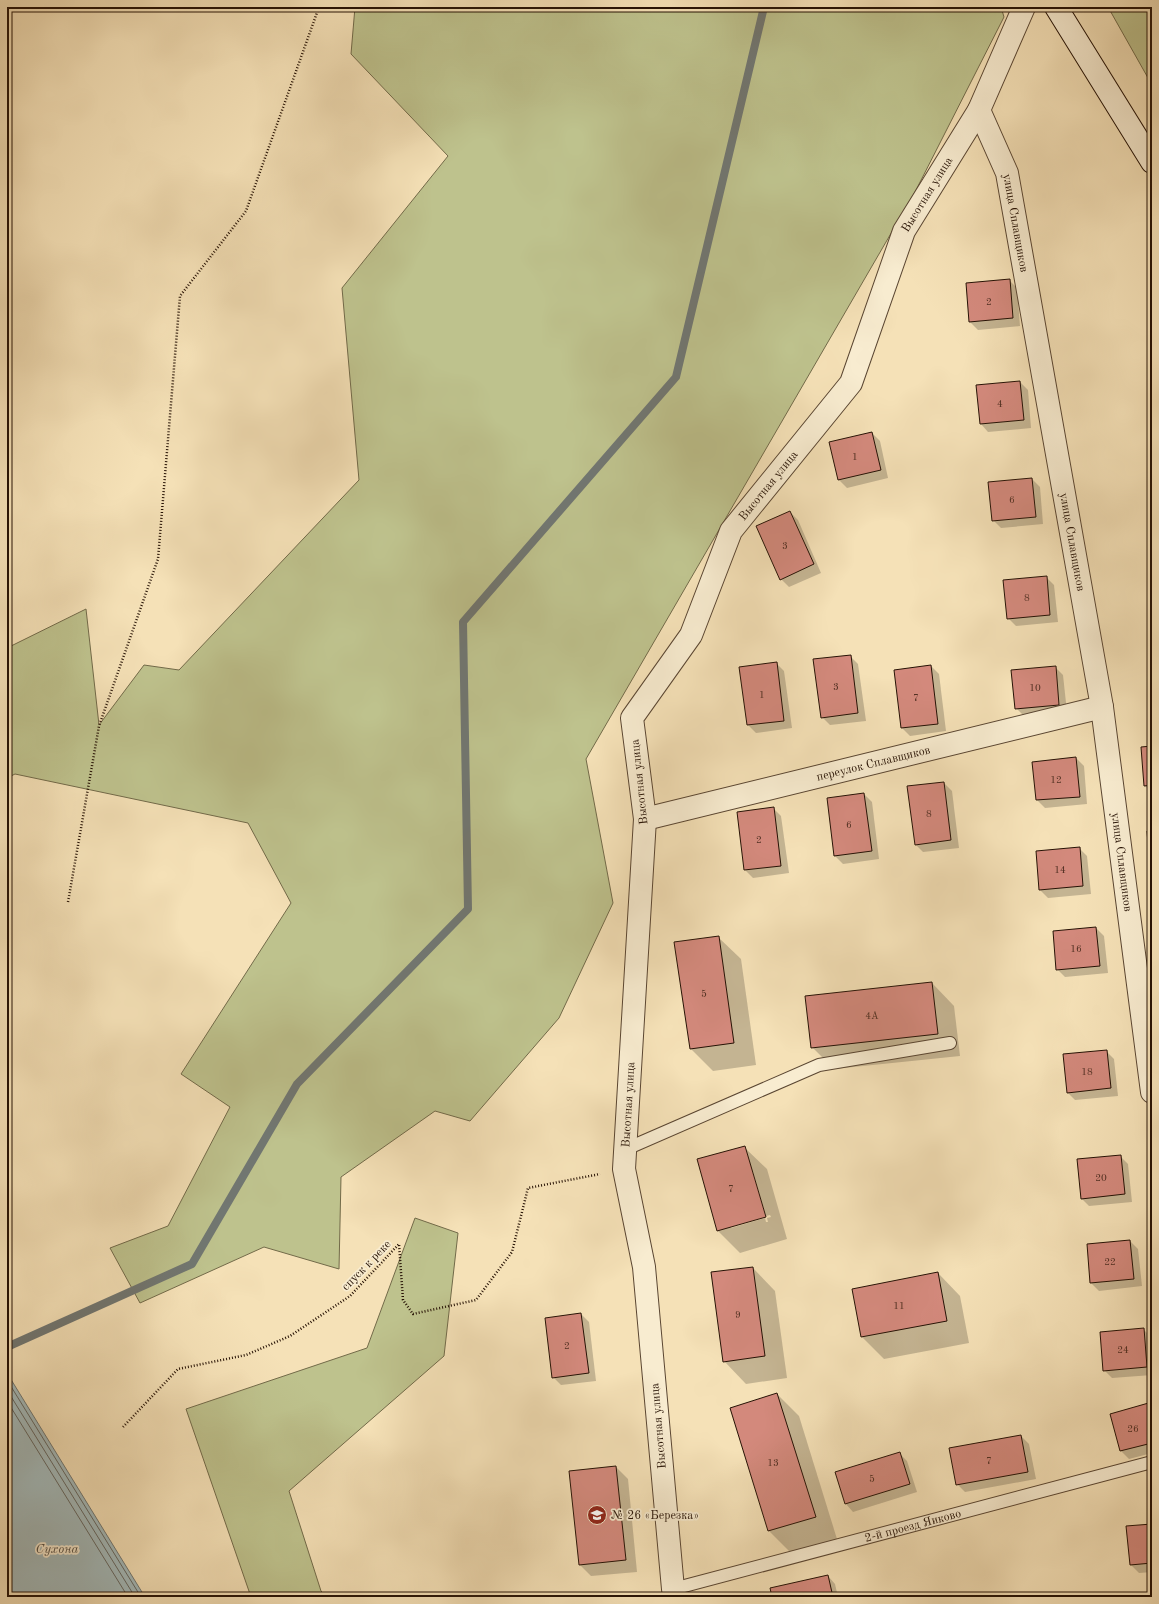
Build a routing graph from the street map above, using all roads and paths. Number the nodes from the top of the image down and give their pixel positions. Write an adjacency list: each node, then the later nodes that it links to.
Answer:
1 (319, 7): 8 (path)
2 (1024, 7): 4 (street)
3 (1056, 7): 5 (street)
4 (979, 110): 6 (street, улица Сплавщиков); 7 (street, Высотная улица)
5 (1152, 162)
6 (1102, 707): 7 (street, переулок Сплавщиков); 10 (street, улица Сплавщиков)
7 (645, 819): 11 (street, Высотная улица)
8 (68, 902)
9 (950, 1043): 11 (lane)
10 (1152, 1092)
11 (625, 1159): 12 (path, спуск к реке); 14 (street, Высотная улица)
12 (123, 1427)
13 (1152, 1462): 14 (lane, 2-й проезд Яиково)
14 (674, 1593)

